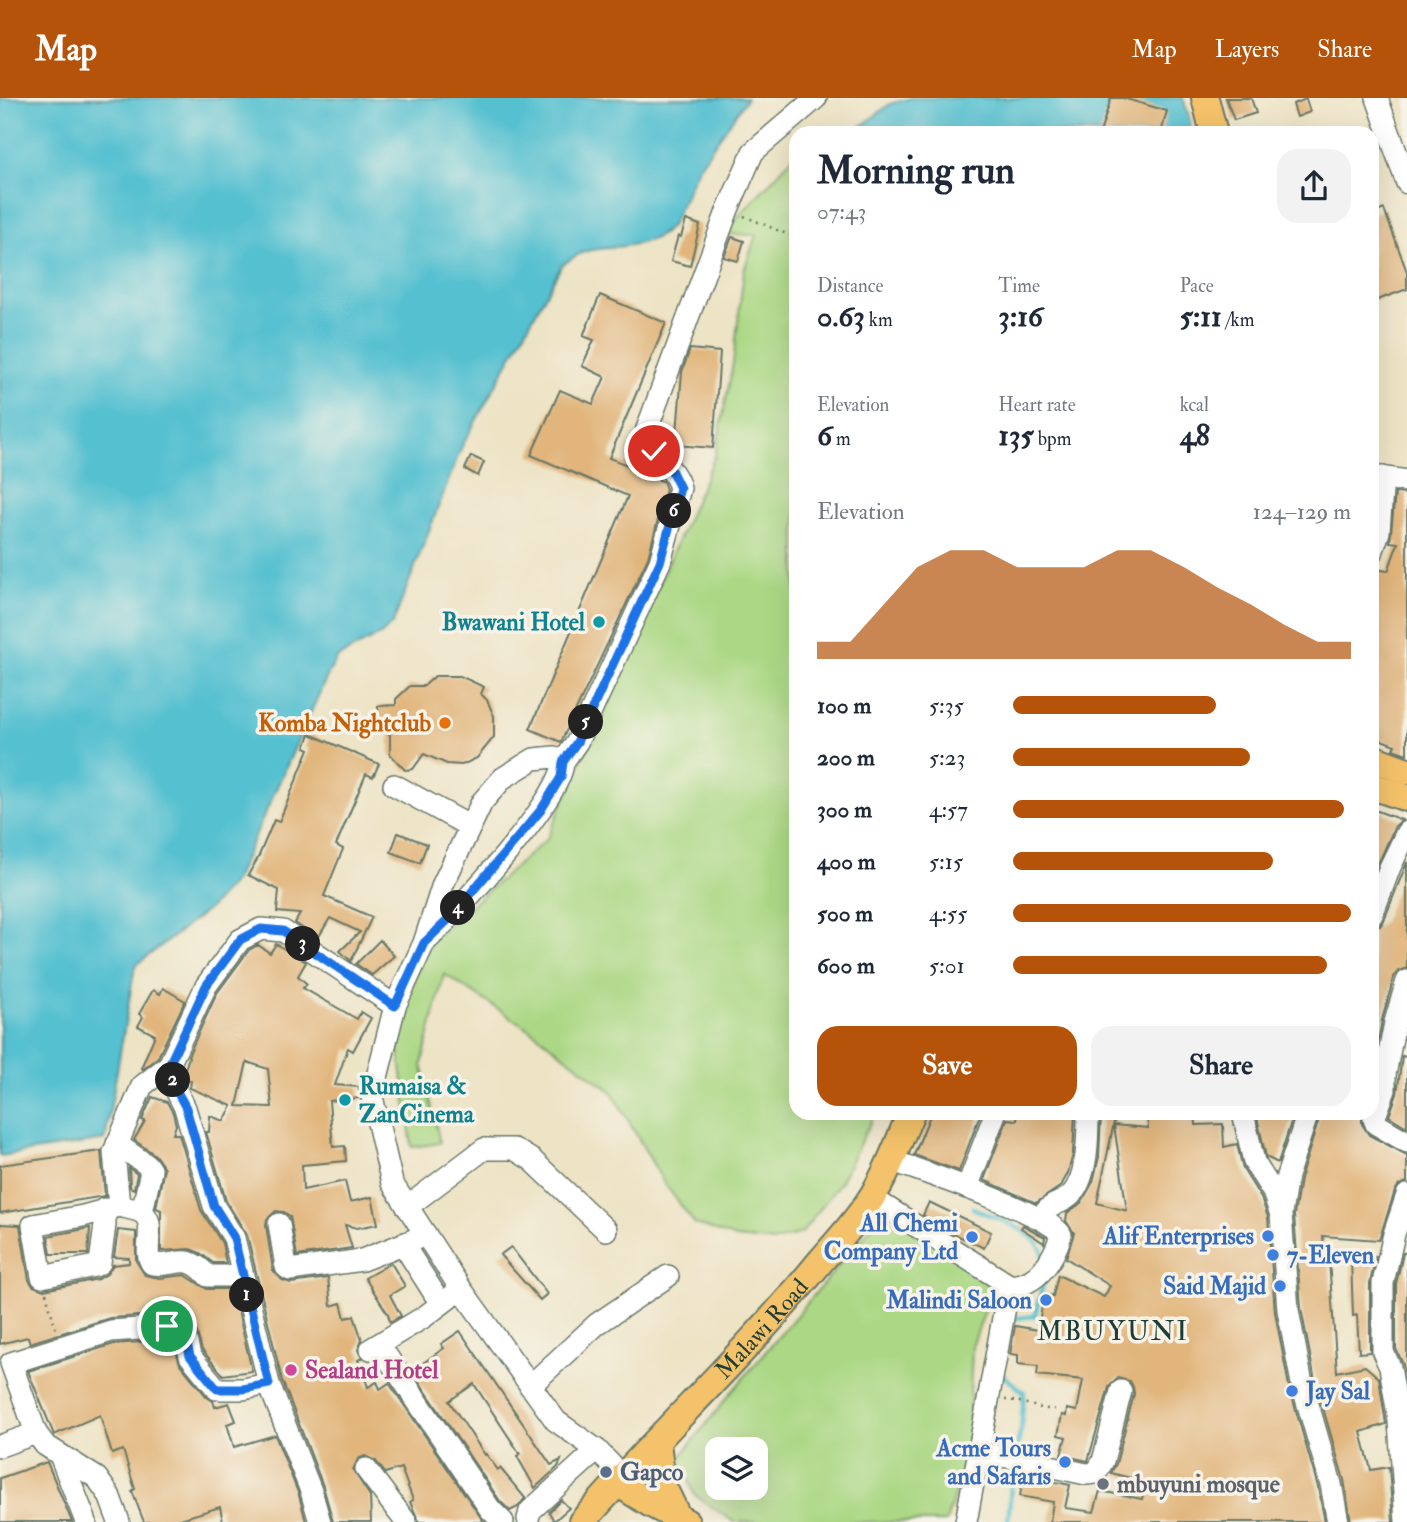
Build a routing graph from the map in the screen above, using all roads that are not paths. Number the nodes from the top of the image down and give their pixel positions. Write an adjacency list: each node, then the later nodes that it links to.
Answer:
1 (816, 98): 9 (street)
2 (1205, 98): 4 (main road)
3 (1377, 98): 5 (street)
4 (1212, 126)
5 (1407, 183)
6 (1379, 477): 7 (street)
7 (1407, 481)
8 (1379, 761): 10 (main road)
9 (563, 762): 14 (street); 17 (street)
10 (1407, 771)
11 (394, 785): 14 (street)
12 (1379, 788): 13 (main road)
13 (1407, 798)
14 (469, 826): 17 (street)
15 (1407, 832): 16 (street)
16 (1379, 896)
17 (424, 943): 19 (street)
18 (1407, 981): 21 (street)
19 (395, 1006): 20 (street); 35 (street)
20 (169, 1065): 29 (street); 44 (street)
21 (1379, 1106)
22 (908, 1120): 30 (main road, Malawi Road)
23 (993, 1120): 31 (street)
24 (1088, 1120): 38 (street)
25 (1245, 1120): 37 (street)
26 (1306, 1120): 37 (street)
27 (1374, 1120): 28 (street)
28 (1407, 1142)
29 (117, 1144): 34 (street); 36 (street)
30 (890, 1160): 31 (street); 33 (main road, Malawi Road)
31 (967, 1188): 38 (street)
32 (1407, 1195): 43 (street)
33 (872, 1198): 46 (street); 53 (main road, Malawi Road)
34 (111, 1207): 34 (street); 36 (street)
35 (407, 1207): 40 (street); 41 (street)
36 (142, 1212): 44 (street)
37 (1281, 1214): 70 (street)
38 (1041, 1219): 46 (street)
39 (279, 1224): 42 (street)
40 (606, 1230)
41 (426, 1235): 42 (street); 47 (street)
42 (402, 1244): 48 (street)
43 (1397, 1265): 71 (street)
44 (242, 1276): 49 (street)
45 (668, 1276): 50 (street)
46 (1009, 1285): 56 (street)
47 (461, 1289): 48 (street); 50 (street)
48 (441, 1304): 67 (street)
49 (269, 1384): 52 (street); 65 (street)
50 (530, 1386): 55 (street)
51 (1121, 1391): 56 (street)
52 (36, 1433): 54 (street); 57 (street)
53 (657, 1442): 59 (main road, Malawi Road); 62 (main road)
54 (0, 1446)
55 (597, 1450): 59 (street); 61 (street)
56 (979, 1454): 69 (street)
57 (60, 1455): 60 (street); 63 (street)
58 (366, 1469): 66 (street)
59 (619, 1479): 62 (main road); 68 (main road, Malawi Road)
60 (118, 1518): 64 (street)
61 (528, 1519)
62 (682, 1519)
63 (86, 1522)
64 (94, 1522)
65 (320, 1522)
66 (406, 1522)
67 (503, 1522)
68 (582, 1522)
69 (966, 1522)
70 (1338, 1522)
71 (1406, 1522)

